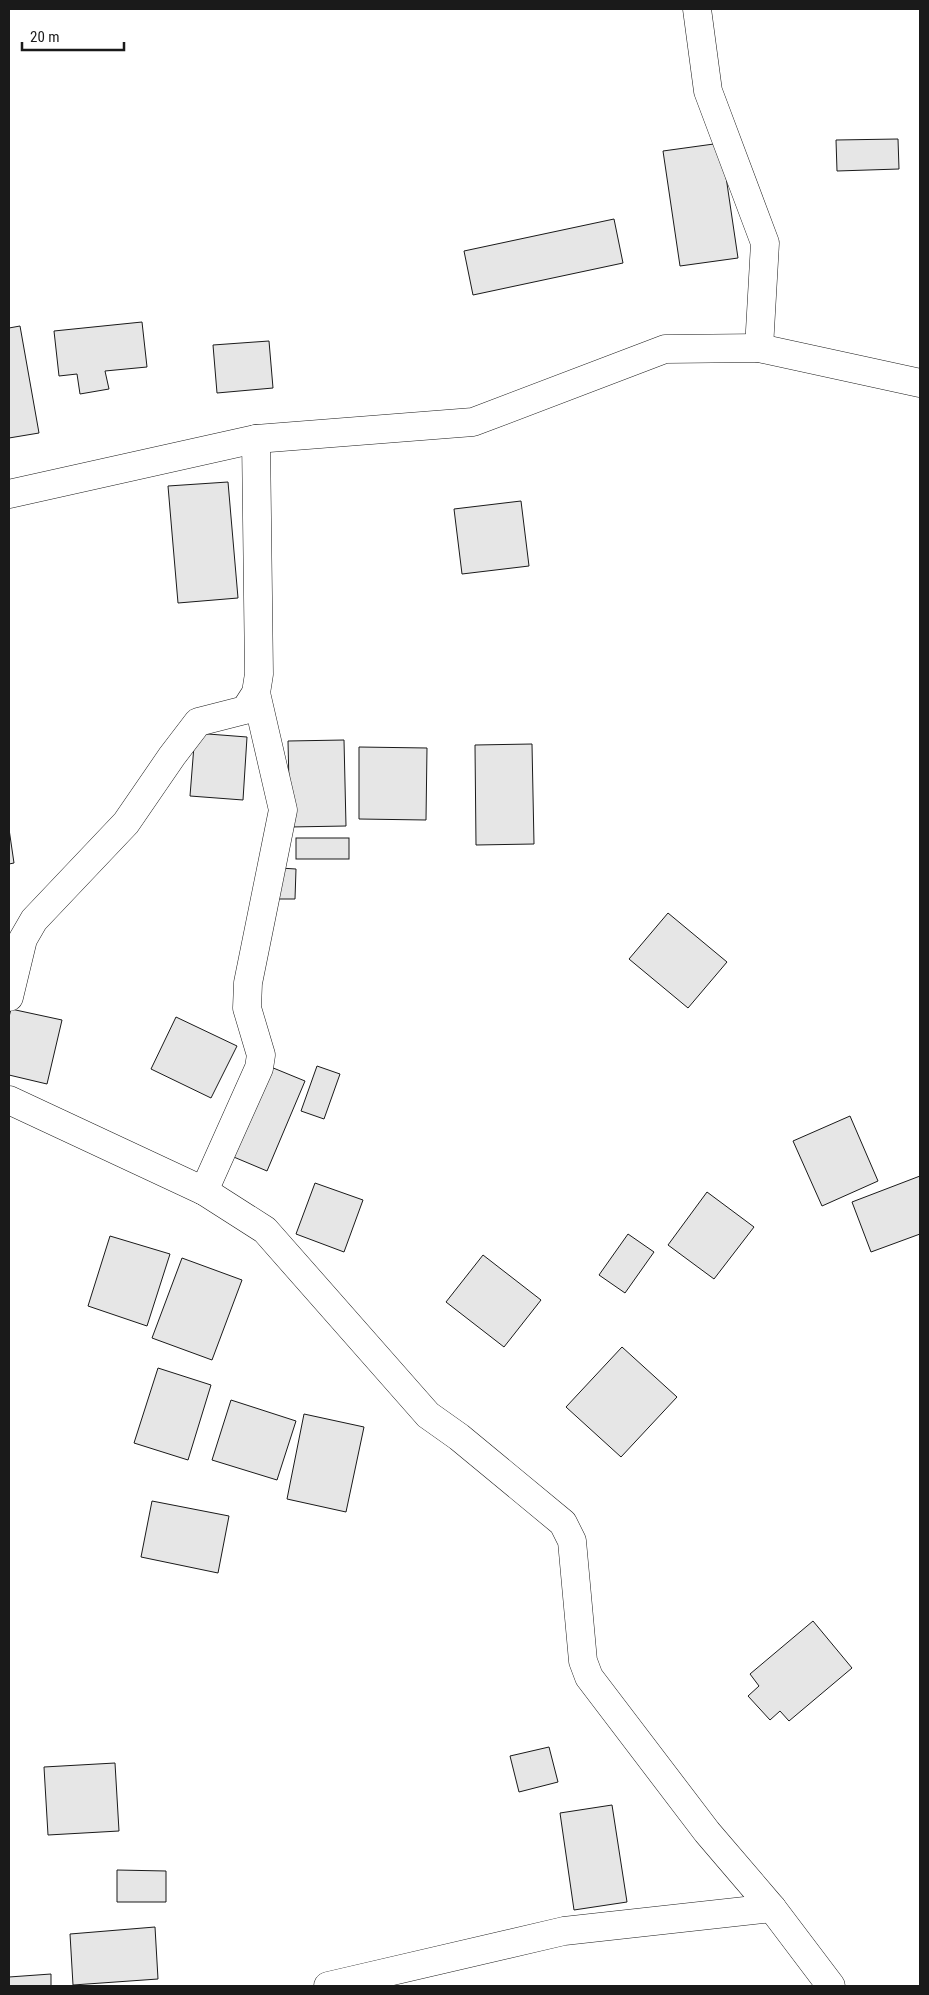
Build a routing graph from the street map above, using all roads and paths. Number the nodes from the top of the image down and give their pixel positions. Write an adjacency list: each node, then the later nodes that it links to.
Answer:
1 (697, 9): 2 (street)
2 (759, 348): 3 (street); 4 (street)
3 (920, 383)
4 (256, 439): 5 (street); 6 (street)
5 (9, 494)
6 (256, 693): 7 (street); 9 (street)
7 (9, 997)
8 (9, 1100): 9 (street)
9 (204, 1191): 10 (street)
10 (772, 1908): 11 (street); 12 (street)
11 (328, 1986)
12 (832, 1986)

